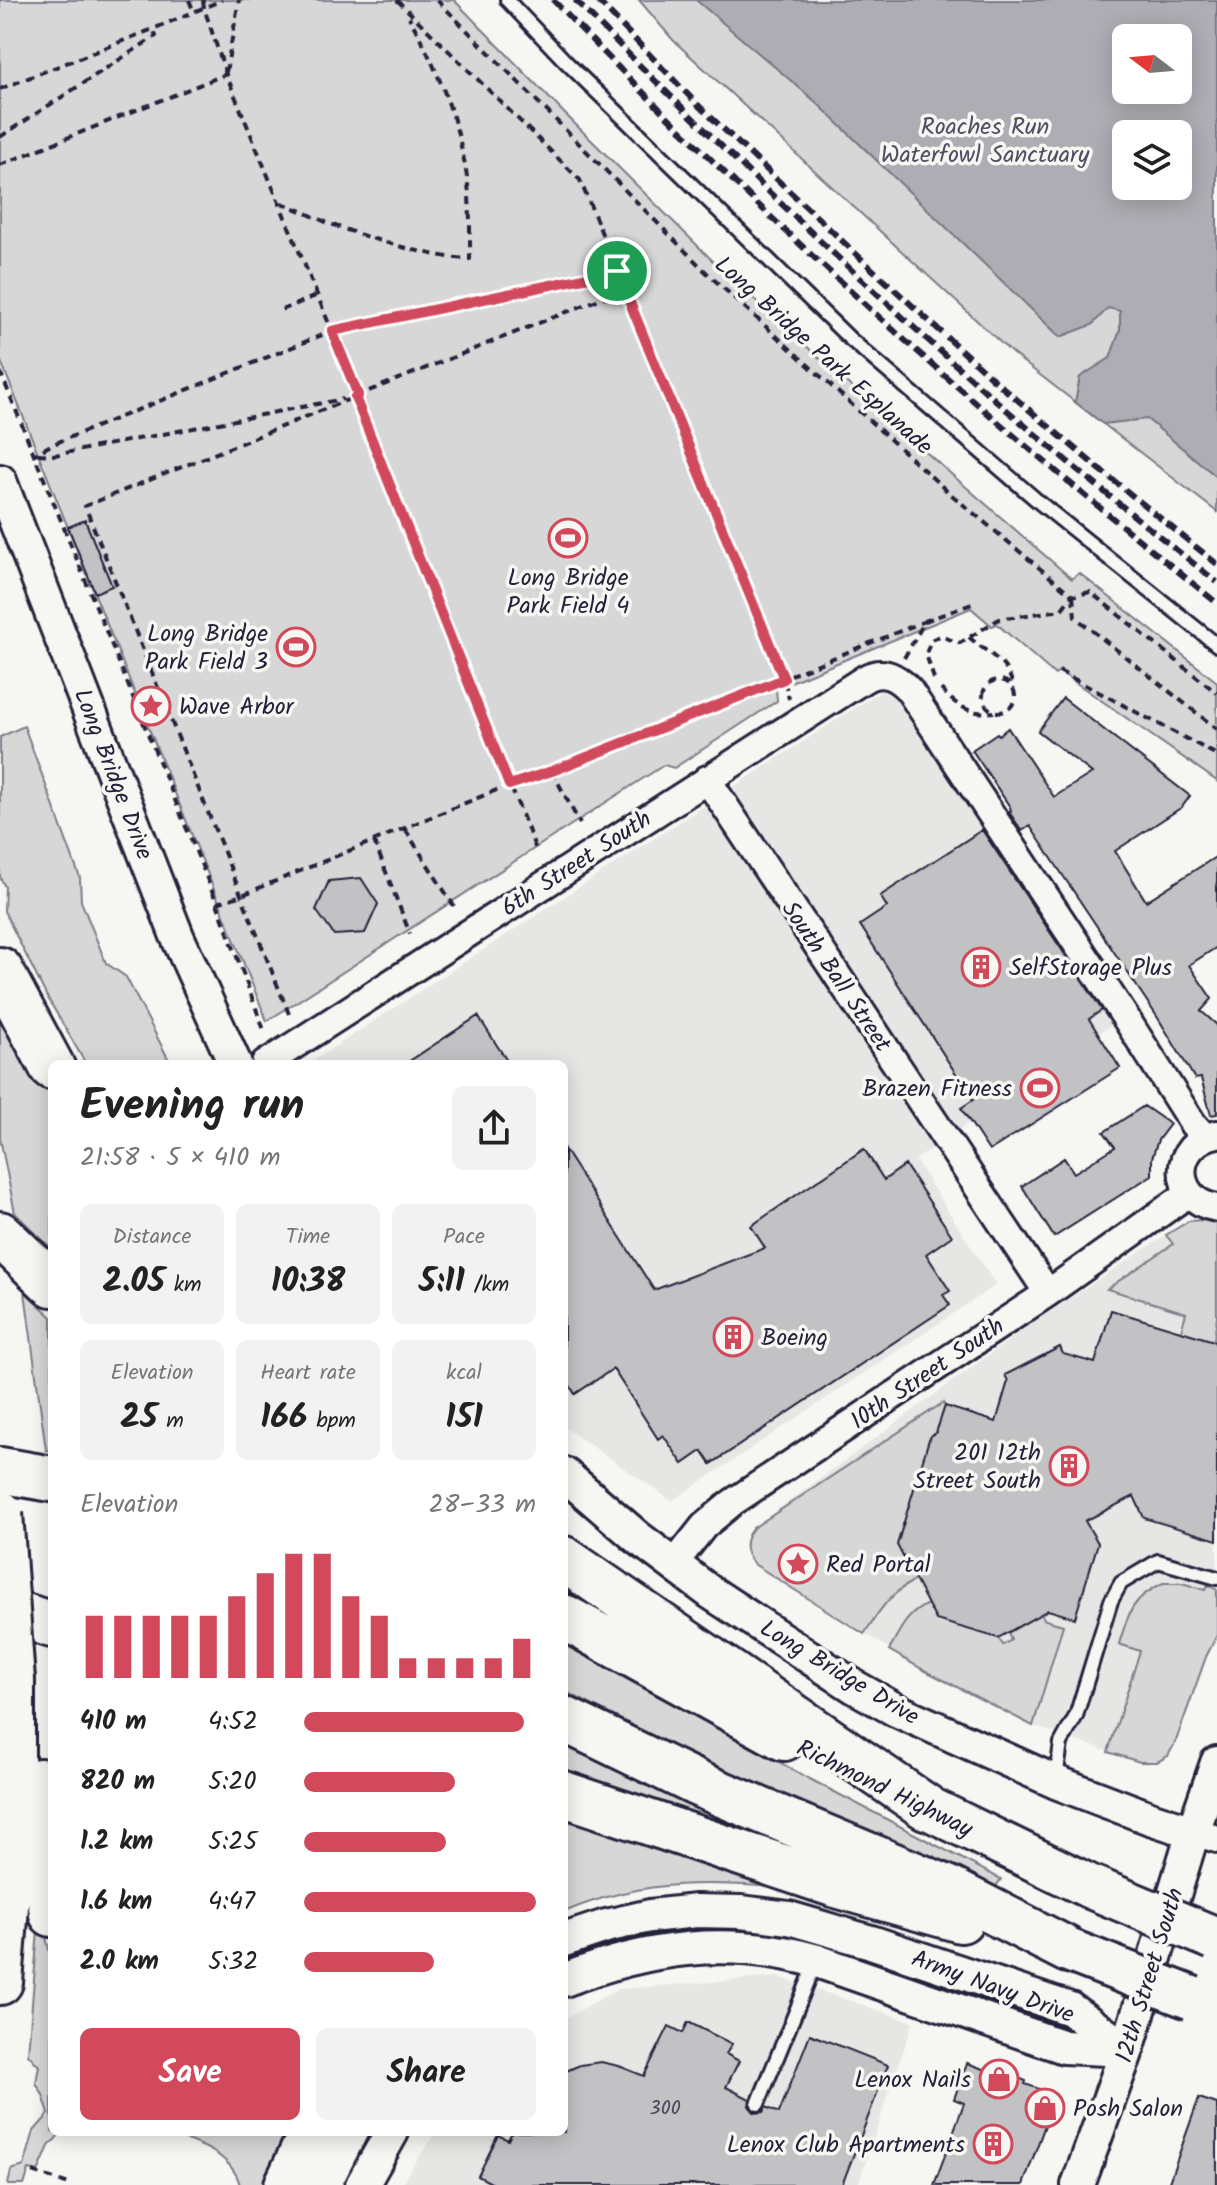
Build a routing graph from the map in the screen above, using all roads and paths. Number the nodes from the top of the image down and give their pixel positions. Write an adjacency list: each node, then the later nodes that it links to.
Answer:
1 (189, 0): 10 (path)
2 (203, 0): 8 (path)
3 (222, 0): 8 (path)
4 (239, 0): 12 (path)
5 (397, 0): 9 (path)
6 (437, 0): 26 (path, Long Bridge Park Esplanade)
7 (507, 0): 30 (lane)
8 (204, 8): 10 (path); 12 (path)
9 (406, 11): 16 (path); 17 (path)
10 (194, 12): 11 (path)
11 (153, 29): 13 (path); 14 (path)
12 (226, 74): 15 (path); 16 (path)
13 (0, 89)
14 (0, 137)
15 (0, 165)
16 (279, 203): 19 (path)
17 (617, 271): 18 (path); 21 (path)
18 (623, 289): 23 (path); 33 (path)
19 (318, 295): 20 (path); 21 (path)
20 (282, 310)
21 (332, 331): 23 (path); 24 (path)
22 (0, 371): 24 (path)
23 (357, 396): 24 (path); 42 (path); 47 (path)
24 (35, 454): 48 (path)
25 (0, 481): 55 (street, Long Bridge Drive)
26 (1073, 596): 29 (path); 35 (path, Long Bridge Park Esplanade); 38 (path)
27 (977, 602): 28 (path)
28 (925, 621): 31 (path); 33 (path)
29 (969, 637): 34 (path); 37 (path)
30 (1217, 645)
31 (897, 670): 41 (street, 6th Street South); 57 (street)
32 (1059, 671): 39 (path)
33 (784, 679): 36 (path); 40 (path)
34 (1014, 690): 37 (path); 37 (path)
35 (1217, 693)
36 (789, 699)
37 (994, 712)
38 (1217, 729)
39 (1217, 755)
40 (552, 771): 42 (path); 43 (path)
41 (707, 779): 56 (street, 6th Street South); 62 (street, South Ball Street)
42 (509, 785): 44 (path); 46 (path)
43 (580, 824)
44 (405, 829): 45 (path); 49 (path)
45 (374, 841): 47 (path); 50 (path)
46 (537, 852)
47 (242, 895): 48 (path); 52 (path)
48 (217, 903): 53 (path)
49 (454, 906)
50 (410, 934)
51 (0, 970): 54 (highway)
52 (289, 1014)
53 (264, 1030)
54 (48, 1060)
55 (233, 1060)
56 (271, 1060)
57 (1211, 1136): 58 (street)
58 (1189, 1193): 59 (street); 62 (street, 10th Street South)
59 (1217, 1208)
60 (0, 1234): 61 (highway)
61 (48, 1280)
62 (1048, 1293): 68 (street, 10th Street South)
63 (0, 1470): 65 (highway)
64 (568, 1477): 68 (street, Long Bridge Drive)
65 (48, 1478)
66 (0, 1513): 73 (highway, bridge)
67 (568, 1562): 78 (highway)
68 (674, 1564): 76 (street, Long Bridge Drive)
69 (1217, 1578): 76 (lane)
70 (0, 1608): 72 (highway)
71 (568, 1619): 78 (highway, Richmond Highway)
72 (48, 1624)
73 (12, 1680): 80 (highway); 89 (highway)
74 (568, 1721): 84 (highway)
75 (1217, 1763): 79 (street, 12th Street South)
76 (1056, 1782): 79 (street, Long Bridge Drive)
77 (568, 1795): 84 (highway)
78 (926, 1807): 82 (highway, Richmond Highway, bridge)
79 (1205, 1836): 92 (street, 12th Street South)
80 (48, 1883)
81 (789, 1918): 83 (street, Army Navy Drive); 85 (street); 88 (street, Army Navy Drive)
82 (1216, 1938)
83 (568, 1939)
84 (1068, 1950): 90 (highway, bridge)
85 (784, 1952): 86 (street, Army Navy Drive); 87 (street, Army Navy Drive)
86 (817, 1961): 91 (street, Army Navy Drive); 93 (lane)
87 (568, 1978)
88 (981, 1980): 91 (street); 92 (street, Army Navy Drive)
89 (0, 1982)
90 (1205, 2003)
91 (969, 2014): 92 (street, Army Navy Drive)
92 (1127, 2050): 102 (street, 12th Street South)
93 (758, 2104)
94 (310, 2136): 99 (highway)
95 (349, 2136): 100 (street)
96 (390, 2136): 101 (street)
97 (33, 2172): 98 (path)
98 (72, 2185)
99 (287, 2185)
100 (324, 2185)
101 (362, 2185)
102 (1078, 2185)

